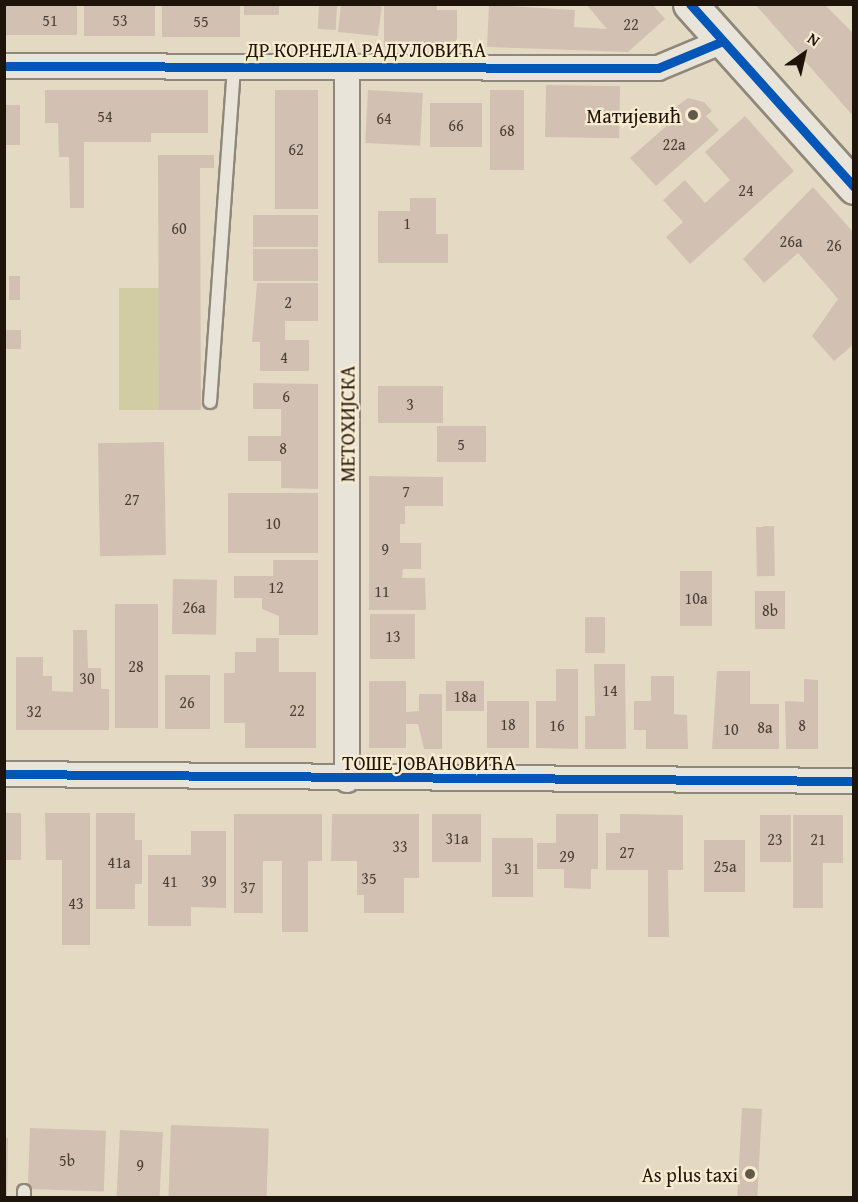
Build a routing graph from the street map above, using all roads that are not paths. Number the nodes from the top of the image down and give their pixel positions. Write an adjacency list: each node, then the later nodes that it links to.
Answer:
1 (690, 4): 2 (main road)
2 (723, 41): 5 (street, ДР КОРНЕЛА РАДУЛОВИЋА); 6 (main road)
3 (4, 66): 4 (street, ДР КОРНЕЛА РАДУЛОВИЋА)
4 (234, 67): 5 (street, ДР КОРНЕЛА РАДУЛОВИЋА); 7 (lane)
5 (347, 67): 9 (street, МЕТОХИЈСКА)
6 (854, 187)
7 (210, 402)
8 (4, 774): 9 (street, ТОШЕ ЈОВАНОВИЋА)
9 (347, 780): 10 (street, ТОШЕ ЈОВАНОВИЋА)
10 (854, 781)

